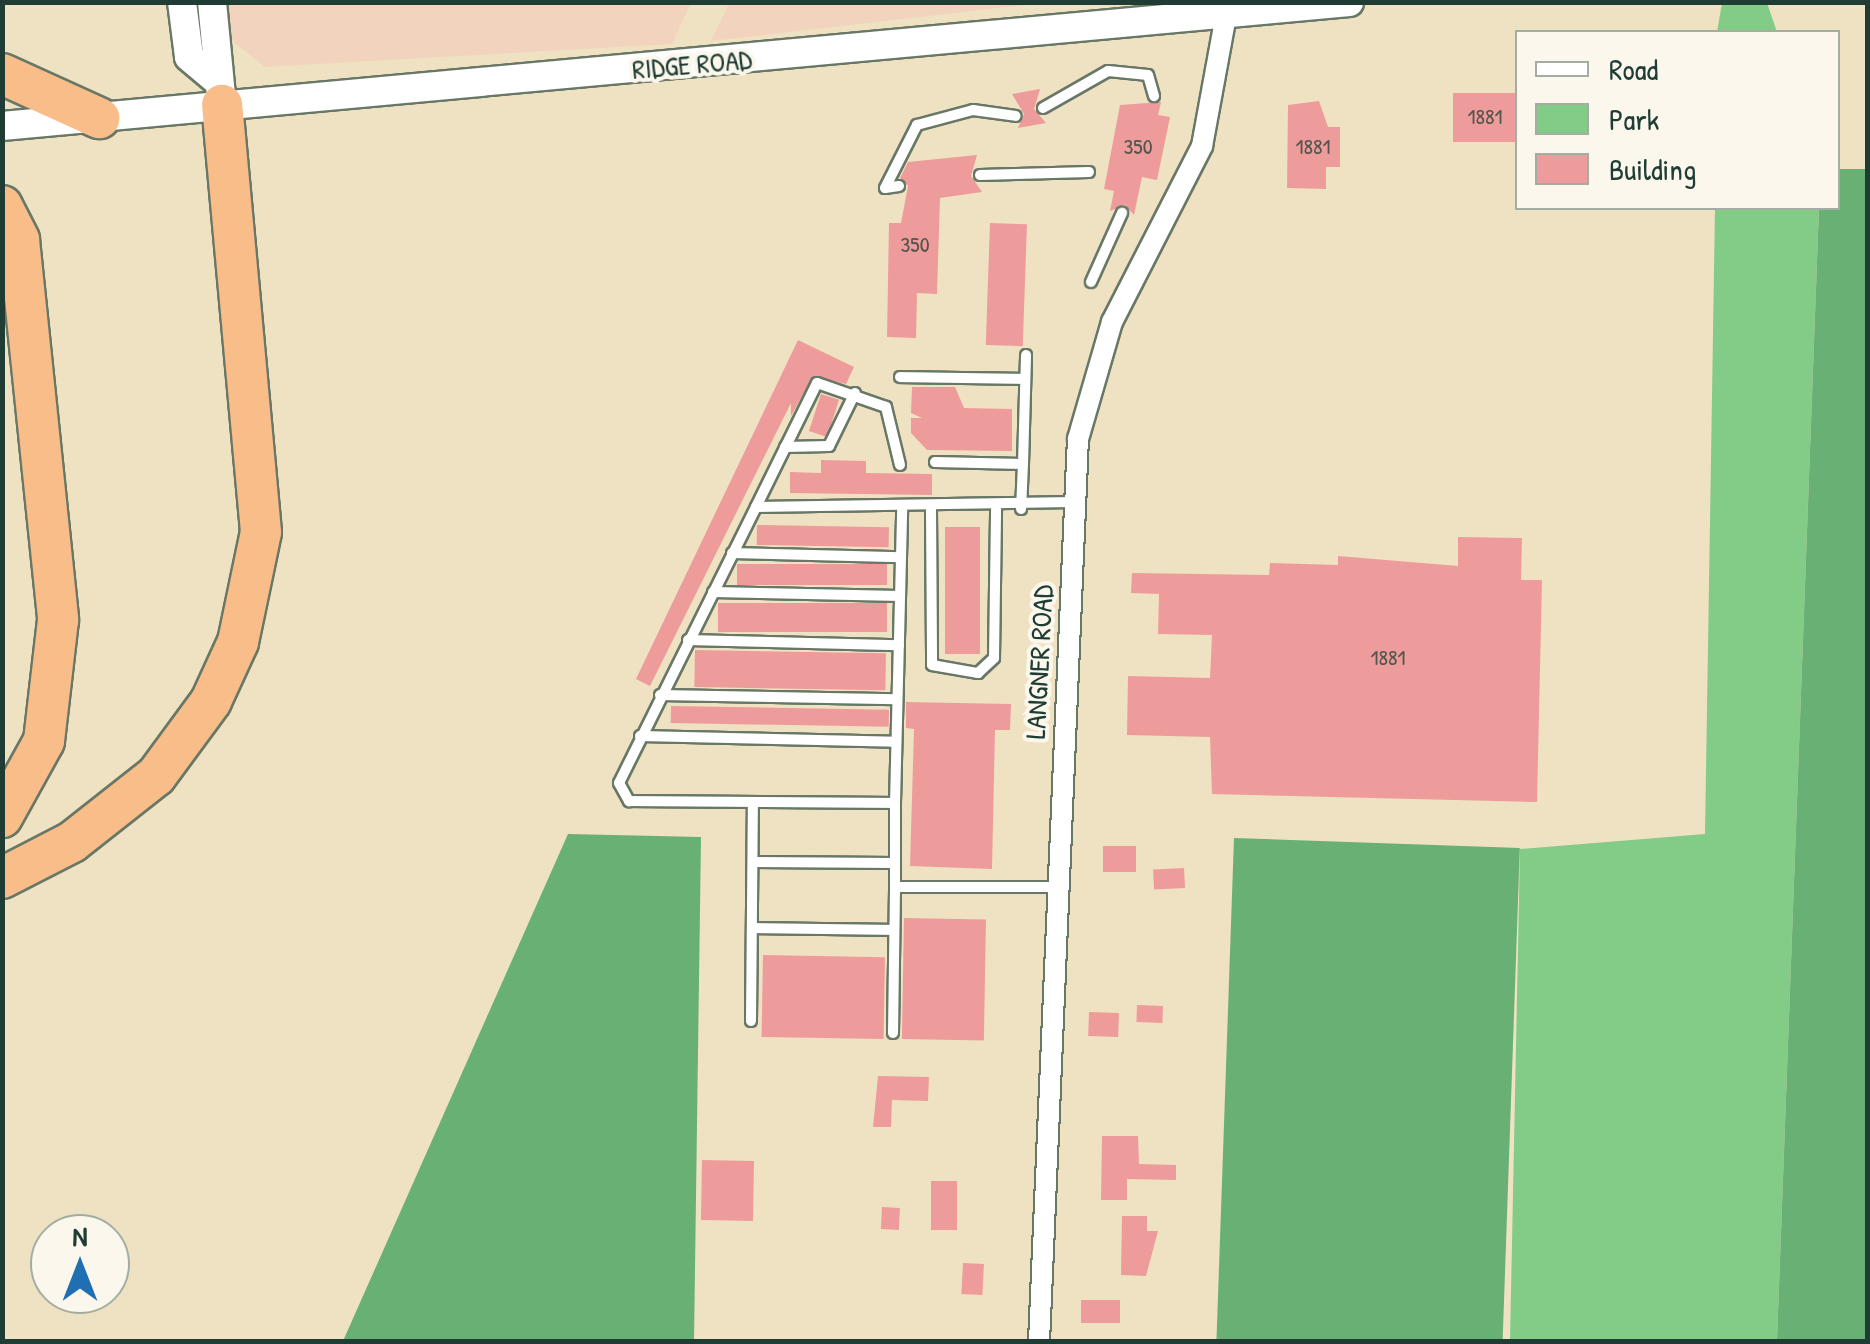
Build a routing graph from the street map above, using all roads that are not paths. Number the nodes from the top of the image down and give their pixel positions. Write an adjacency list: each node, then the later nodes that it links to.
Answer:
1 (182, 2): 6 (street)
2 (212, 2): 6 (street)
3 (1349, 2): 4 (street, RIDGE ROAD)
4 (1226, 15): 6 (street, RIDGE ROAD); 26 (street, LANGNER ROAD)
5 (2, 74): 10 (highway)
6 (218, 92): 10 (street, RIDGE ROAD); 47 (highway)
7 (1154, 96): 8 (lane)
8 (1044, 108)
9 (1016, 116): 14 (lane)
10 (99, 118): 11 (street, RIDGE ROAD)
11 (2, 129)
12 (1089, 172): 13 (lane)
13 (980, 175)
14 (899, 186)
15 (2, 206): 44 (highway)
16 (1122, 212): 17 (lane)
17 (1091, 282)
18 (1026, 355): 20 (lane)
19 (900, 376): 20 (lane)
20 (1026, 378): 24 (lane)
21 (854, 393): 22 (lane); 22 (lane); 25 (lane)
22 (785, 447): 27 (lane)
23 (935, 462): 24 (lane)
24 (1023, 464): 29 (lane)
25 (900, 465)
26 (1074, 502): 29 (lane); 49 (street, LANGNER ROAD)
27 (756, 507): 30 (lane); 32 (lane)
28 (996, 509): 29 (lane); 31 (lane); 31 (lane)
29 (1021, 509)
30 (902, 510): 31 (lane); 33 (lane)
31 (931, 510)
32 (732, 553): 33 (lane); 34 (lane)
33 (901, 558): 35 (lane)
34 (713, 592): 35 (lane); 36 (lane)
35 (900, 596): 37 (lane)
36 (688, 640): 37 (lane); 38 (lane)
37 (899, 645): 39 (lane)
38 (660, 695): 39 (lane); 40 (lane)
39 (898, 699): 41 (lane)
40 (640, 736): 41 (lane); 43 (lane)
41 (896, 742): 42 (lane)
42 (895, 803): 43 (lane); 46 (lane)
43 (753, 805): 45 (lane)
44 (2, 817)
45 (752, 862): 46 (lane); 50 (lane)
46 (895, 863): 48 (lane)
47 (2, 878)
48 (895, 886): 49 (lane); 51 (lane)
49 (1057, 886): 54 (street, LANGNER ROAD)
50 (752, 928): 51 (lane); 52 (lane)
51 (894, 930): 53 (lane)
52 (750, 1021)
53 (893, 1033)
54 (1039, 1342)

